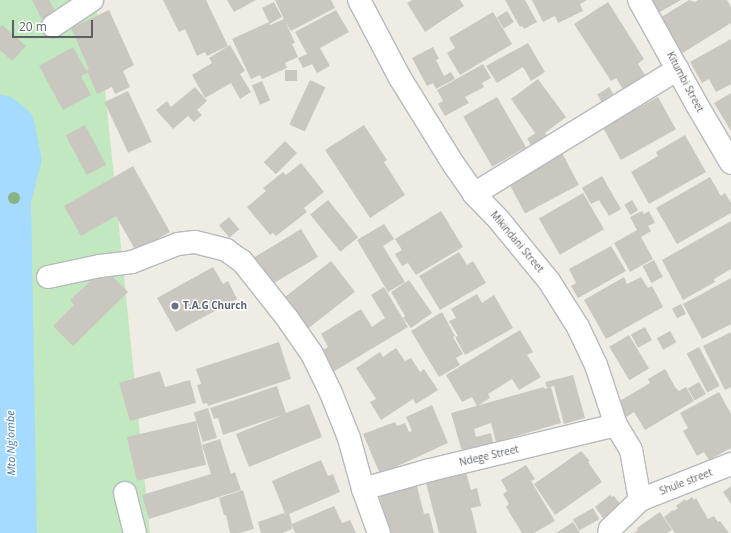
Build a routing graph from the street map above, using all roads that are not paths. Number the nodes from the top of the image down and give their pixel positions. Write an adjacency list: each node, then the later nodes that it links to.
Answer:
1 (92, 0): 4 (street)
2 (360, 0): 7 (street, Mikindani Street)
3 (639, 0): 5 (street, Kitumbi Street)
4 (53, 26)
5 (678, 69): 6 (street, Kitumbi Street); 7 (street)
6 (731, 163)
7 (474, 194): 9 (street, Mikindani Street)
8 (48, 277): 11 (street)
9 (616, 425): 11 (street, Ndege Street); 13 (street, Mikindani Street)
10 (731, 464): 13 (street, Shule street)
11 (363, 488): 15 (street)
12 (125, 493): 14 (street)
13 (640, 500): 16 (street)
14 (135, 533)
15 (379, 533)
16 (609, 533)

